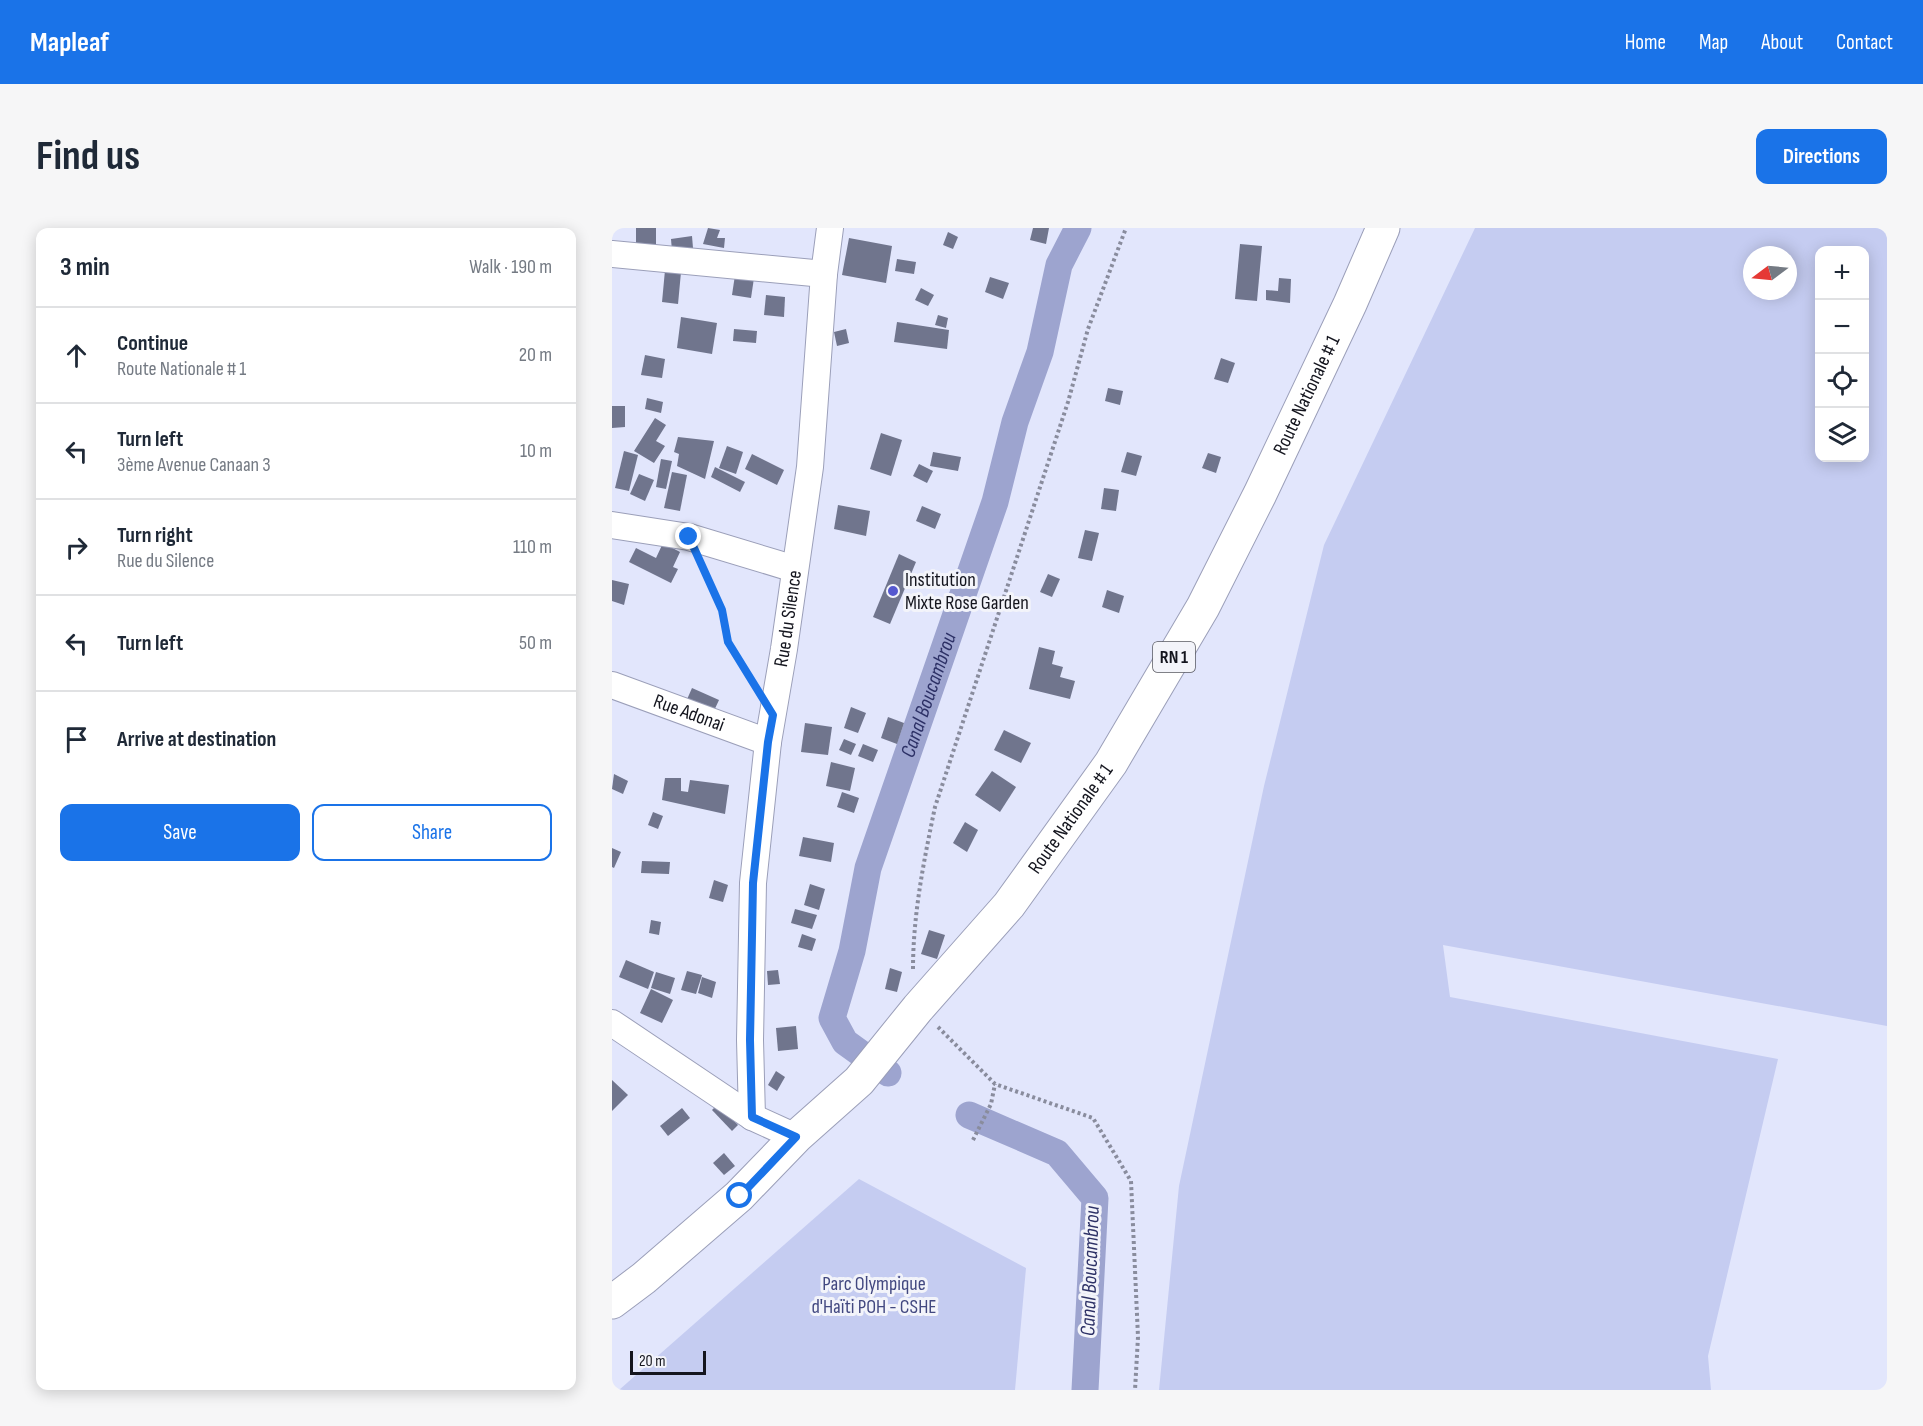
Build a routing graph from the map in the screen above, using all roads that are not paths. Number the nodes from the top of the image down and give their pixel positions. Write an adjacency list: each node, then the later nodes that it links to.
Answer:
1 (830, 228): 4 (street, Rue du Silence)
2 (1383, 228): 11 (main road, Route Nationale # 1 / RN 1)
3 (612, 254): 4 (street)
4 (824, 274): 6 (street, Rue du Silence)
5 (612, 525): 6 (street)
6 (795, 570): 8 (street, Rue du Silence)
7 (612, 685): 8 (street, Rue Adonai)
8 (768, 742): 10 (street, Rue du Silence)
9 (612, 1023): 10 (street)
10 (752, 1117): 11 (street)
11 (796, 1137): 12 (main road, Route Nationale # 1 / RN 1)
12 (612, 1302)

